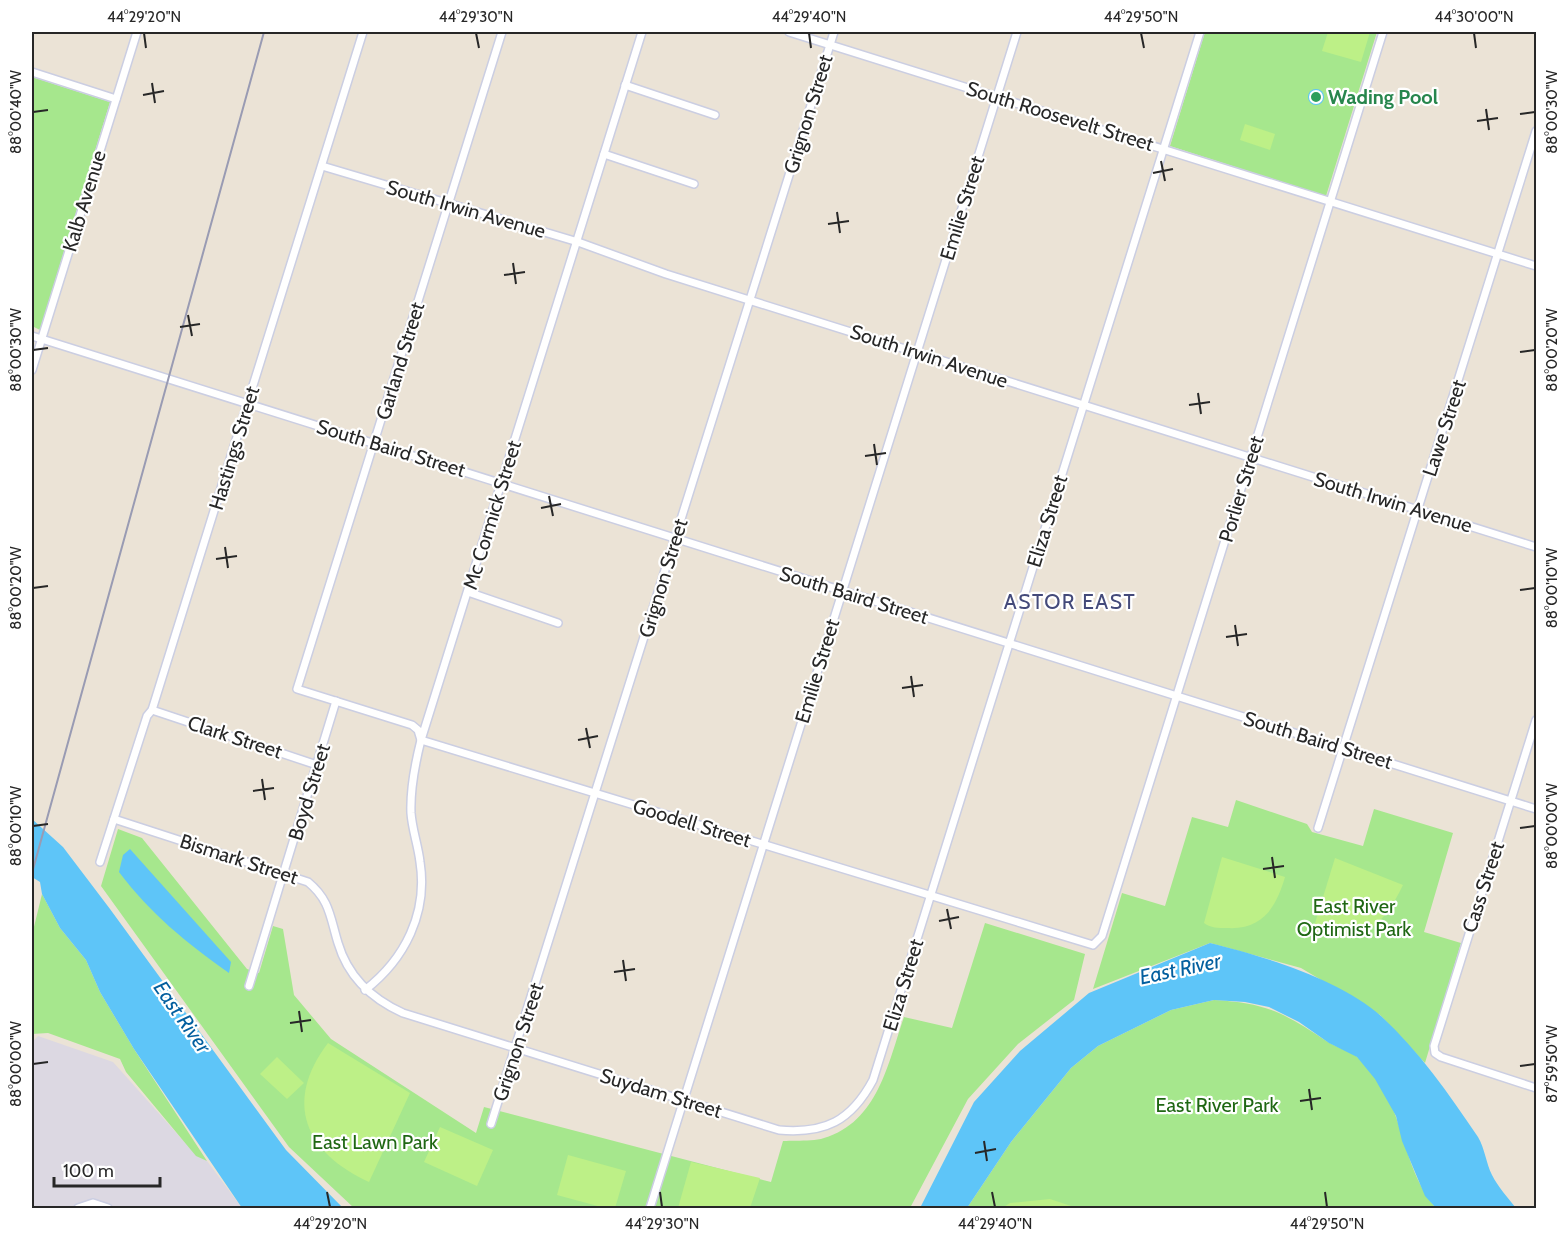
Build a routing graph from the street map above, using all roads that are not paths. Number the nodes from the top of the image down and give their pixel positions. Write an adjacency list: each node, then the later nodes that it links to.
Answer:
1 (137, 32): 14 (street, Kalb Avenue)
2 (363, 32): 19 (street, Hastings Street)
3 (502, 32): 22 (street, Garland Street)
4 (642, 32): 12 (street, Mc Cormick Street)
5 (789, 32): 10 (street, South Roosevelt Street)
6 (834, 32): 10 (street, Grignon Street)
7 (1017, 32): 13 (street, Emilie Street)
8 (1200, 32): 17 (street, Eliza Street)
9 (1383, 32): 21 (street, Porlier Street)
10 (830, 44): 13 (street, South Roosevelt Street); 26 (street, Grignon Street)
11 (32, 72): 14 (street)
12 (625, 85): 15 (street); 18 (street, Mc Cormick Street)
13 (997, 97): 17 (street, South Roosevelt Street); 29 (street, Emilie Street)
14 (116, 99): 28 (street, Kalb Avenue)
15 (716, 115)
16 (1536, 131): 24 (street, Lawe Street)
17 (1163, 149): 21 (street, South Roosevelt Street); 32 (street, Eliza Street)
18 (604, 153): 20 (street); 23 (street, Mc Cormick Street)
19 (322, 166): 22 (street, South Irwin Avenue); 31 (street, Hastings Street)
20 (694, 184)
21 (1330, 202): 24 (street, South Roosevelt Street); 34 (street, Porlier Street)
22 (448, 205): 23 (street, South Irwin Avenue); 33 (street, Garland Street)
23 (578, 242): 26 (street, South Irwin Avenue); 35 (street, Mc Cormick Street)
24 (1499, 254): 25 (street, South Roosevelt Street); 36 (street, Lawe Street)
25 (1536, 266)
26 (751, 299): 29 (street, South Irwin Avenue); 37 (street, Grignon Street)
27 (32, 336): 28 (street, South Baird Street)
28 (41, 340): 30 (street, Kalb Avenue); 31 (street, South Baird Street)
29 (916, 353): 32 (street, South Irwin Avenue); 39 (street, Emilie Street)
30 (32, 370)
31 (248, 403): 33 (street, South Baird Street); 46 (street, Hastings Street)
32 (1083, 405): 34 (street, South Irwin Avenue); 42 (street, Eliza Street)
33 (375, 442): 35 (street, South Baird Street); 43 (street, Garland Street)
34 (1250, 458): 36 (street, South Irwin Avenue); 44 (street, Porlier Street)
35 (502, 482): 37 (street, South Baird Street); 40 (street, Mc Cormick Street)
36 (1418, 510): 38 (street, South Irwin Avenue); 49 (street, Lawe Street)
37 (675, 538): 39 (street, South Baird Street); 51 (street, Grignon Street)
38 (1536, 547)
39 (842, 591): 42 (street, South Baird Street); 56 (street, Emilie Street)
40 (468, 592): 41 (street); 48 (street, Mc Cormick Street)
41 (558, 623)
42 (1009, 643): 44 (street, South Baird Street); 59 (street, Eliza Street)
43 (297, 689): 45 (street, Goodell Street)
44 (1176, 696): 49 (street, South Baird Street); 60 (street, Porlier Street)
45 (336, 701): 48 (street, Goodell Street); 50 (street, Boyd Street)
46 (152, 710): 50 (street, Clark Street); 54 (street, Hastings Street)
47 (1536, 720): 52 (street, Cass Street)
48 (421, 740): 51 (street, Goodell Street); 62 (street, Mc Cormick Street)
49 (1343, 748): 52 (street, South Baird Street); 55 (street, Lawe Street)
50 (317, 765): 58 (street, Boyd Street)
51 (596, 793): 56 (street, Goodell Street); 64 (street, Grignon Street)
52 (1510, 800): 53 (street, South Baird Street); 66 (street, Cass Street)
53 (1536, 809)
54 (114, 819): 57 (street, Hastings Street); 58 (street, Bismark Street)
55 (1318, 828)
56 (763, 845): 59 (street, Goodell Street); 67 (street, Emilie Street)
57 (100, 862)
58 (285, 873): 61 (street, Boyd Street); 62 (street, Bismark Street)
59 (930, 898): 60 (street, Goodell Street); 65 (street, Eliza Street)
60 (1096, 944)
61 (249, 986)
62 (365, 990): 63 (street, Bismark Street)
63 (433, 1022): 64 (street, Suydam Street)
64 (516, 1047): 67 (street, Suydam Street); 68 (street, Grignon Street)
65 (873, 1080): 67 (street, Suydam Street)
66 (1536, 1088)
67 (684, 1100): 71 (street, Emilie Street)
68 (491, 1124)
69 (78, 1209): 70 (street)
70 (108, 1209)
71 (650, 1209)

